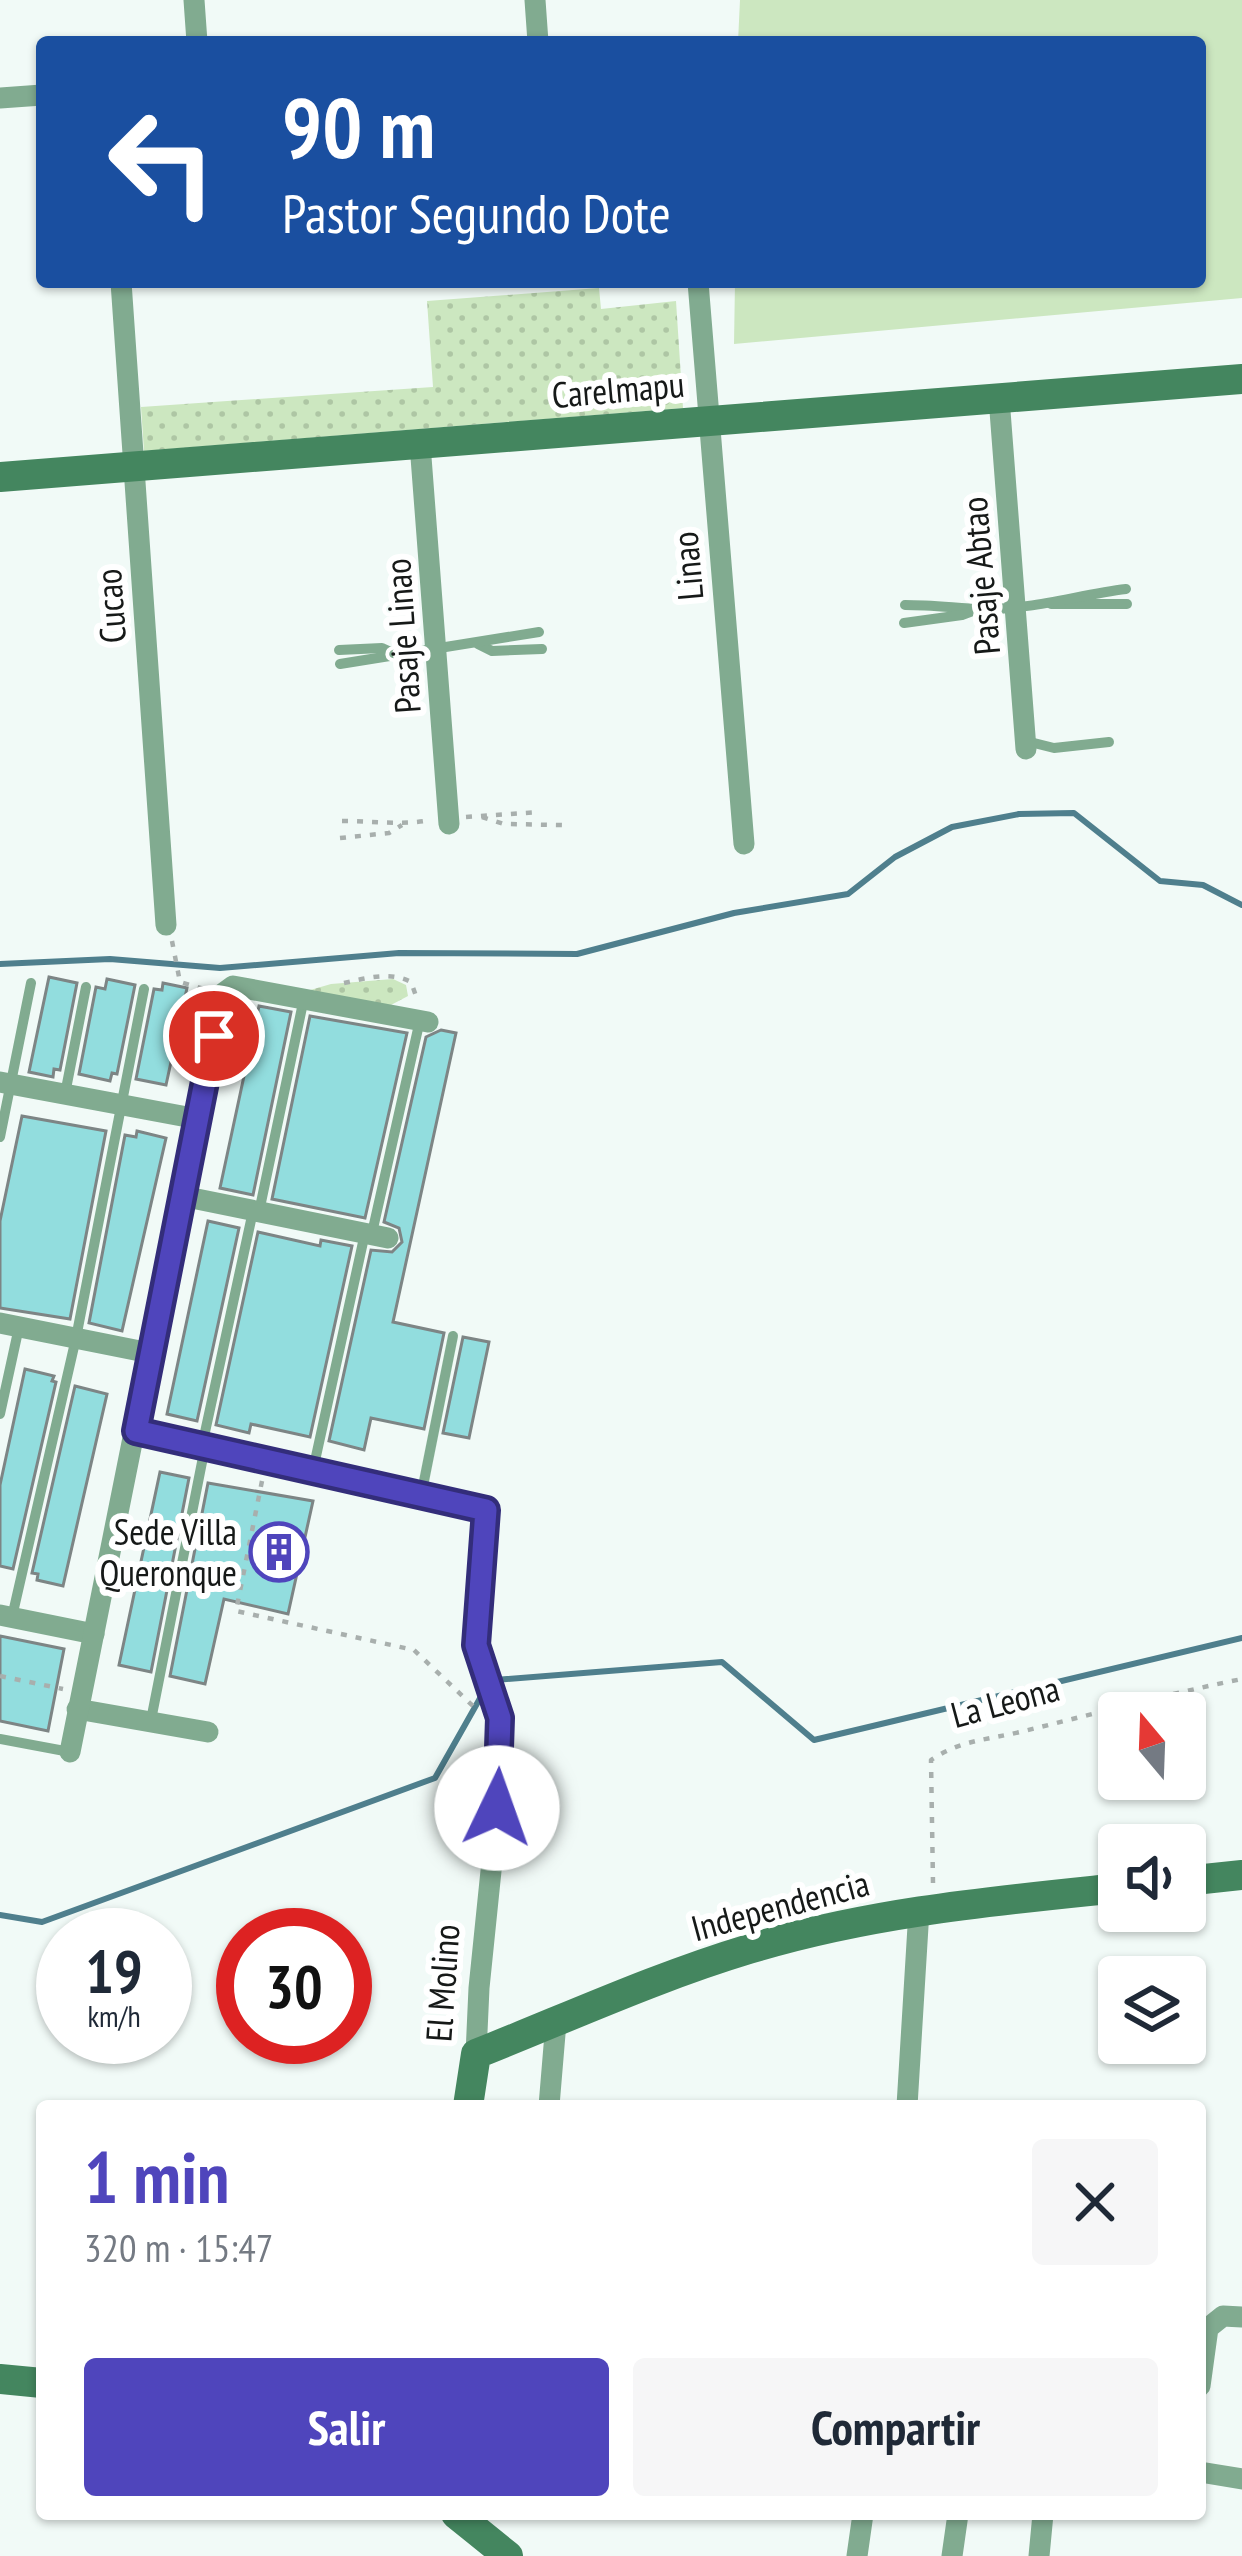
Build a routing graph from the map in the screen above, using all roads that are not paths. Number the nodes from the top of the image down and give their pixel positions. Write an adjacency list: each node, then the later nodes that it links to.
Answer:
1 (194, 0): 3 (street)
2 (535, 0): 4 (street)
3 (197, 36)
4 (538, 36)
5 (36, 95): 6 (street)
6 (0, 98)
7 (121, 288): 13 (street, Cucao)
8 (698, 288): 11 (street, Linao)
9 (1242, 379): 10 (street, Carelmapu)
10 (998, 398): 11 (street, Carelmapu); 19 (street, Pasaje Abtao)
11 (708, 421): 12 (street, Carelmapu); 32 (street, Linao)
12 (420, 444): 13 (street, Carelmapu); 24 (street, Pasaje Linao)
13 (134, 466): 14 (street, Carelmapu); 33 (street, Cucao)
14 (0, 477)
15 (1126, 589): 16 (lane)
16 (1048, 603): 17 (lane); 19 (lane)
17 (1127, 604)
18 (905, 605): 20 (lane)
19 (1015, 605): 20 (lane); 30 (street, Pasaje Abtao)
20 (979, 609): 21 (lane)
21 (904, 622)
22 (539, 632): 23 (lane)
23 (478, 644): 24 (lane); 26 (lane)
24 (436, 647): 27 (lane); 31 (street, Pasaje Linao)
25 (339, 650): 27 (lane)
26 (542, 650)
27 (393, 653): 28 (lane)
28 (340, 664)
29 (1109, 742): 30 (lane)
30 (1026, 745)
31 (448, 821)
32 (744, 844)
33 (166, 925)
34 (31, 982): 39 (lane)
35 (86, 987): 40 (lane)
36 (143, 989): 41 (lane)
37 (304, 998): 38 (street); 42 (street); 45 (lane)
38 (424, 1021): 46 (lane)
39 (6, 1083): 40 (street); 43 (lane)
40 (65, 1094): 41 (street)
41 (123, 1105): 42 (street); 49 (lane)
42 (198, 1119): 44 (street)
43 (0, 1137)
44 (182, 1196): 45 (street); 50 (street)
45 (256, 1211): 46 (street); 53 (lane)
46 (375, 1235): 54 (lane)
47 (9, 1325): 49 (street); 51 (lane)
48 (453, 1336): 55 (lane)
49 (76, 1338): 50 (street); 56 (lane)
50 (150, 1353): 52 (street)
51 (0, 1414)
52 (136, 1431): 53 (street); 57 (street)
53 (204, 1447): 54 (street); 59 (lane)
54 (312, 1471): 55 (street)
55 (422, 1496): 68 (street, El Molino)
56 (6, 1616): 57 (street)
57 (94, 1634): 58 (street)
58 (79, 1701): 59 (street); 62 (street)
59 (151, 1722): 60 (street)
60 (208, 1732)
61 (0, 1739): 62 (lane)
62 (70, 1752)
63 (1242, 1875): 64 (street)
64 (1206, 1879)
65 (1098, 1890): 66 (street, Independencia)
66 (926, 1908): 67 (street, Independencia); 71 (street)
67 (556, 2023): 68 (street, Independencia); 70 (street)
68 (476, 2054): 69 (street, El Molino)
69 (469, 2100)
70 (550, 2100)
71 (908, 2100)
72 (1242, 2317): 73 (street)
73 (1206, 2342)
74 (0, 2379): 75 (street)
75 (36, 2382)
76 (1206, 2473): 77 (street)
77 (1242, 2479)
78 (463, 2520): 82 (street)
79 (862, 2520): 83 (street)
80 (957, 2520): 84 (street)
81 (1042, 2520): 85 (street)
82 (508, 2556)
83 (857, 2556)
84 (952, 2556)
85 (1039, 2556)

